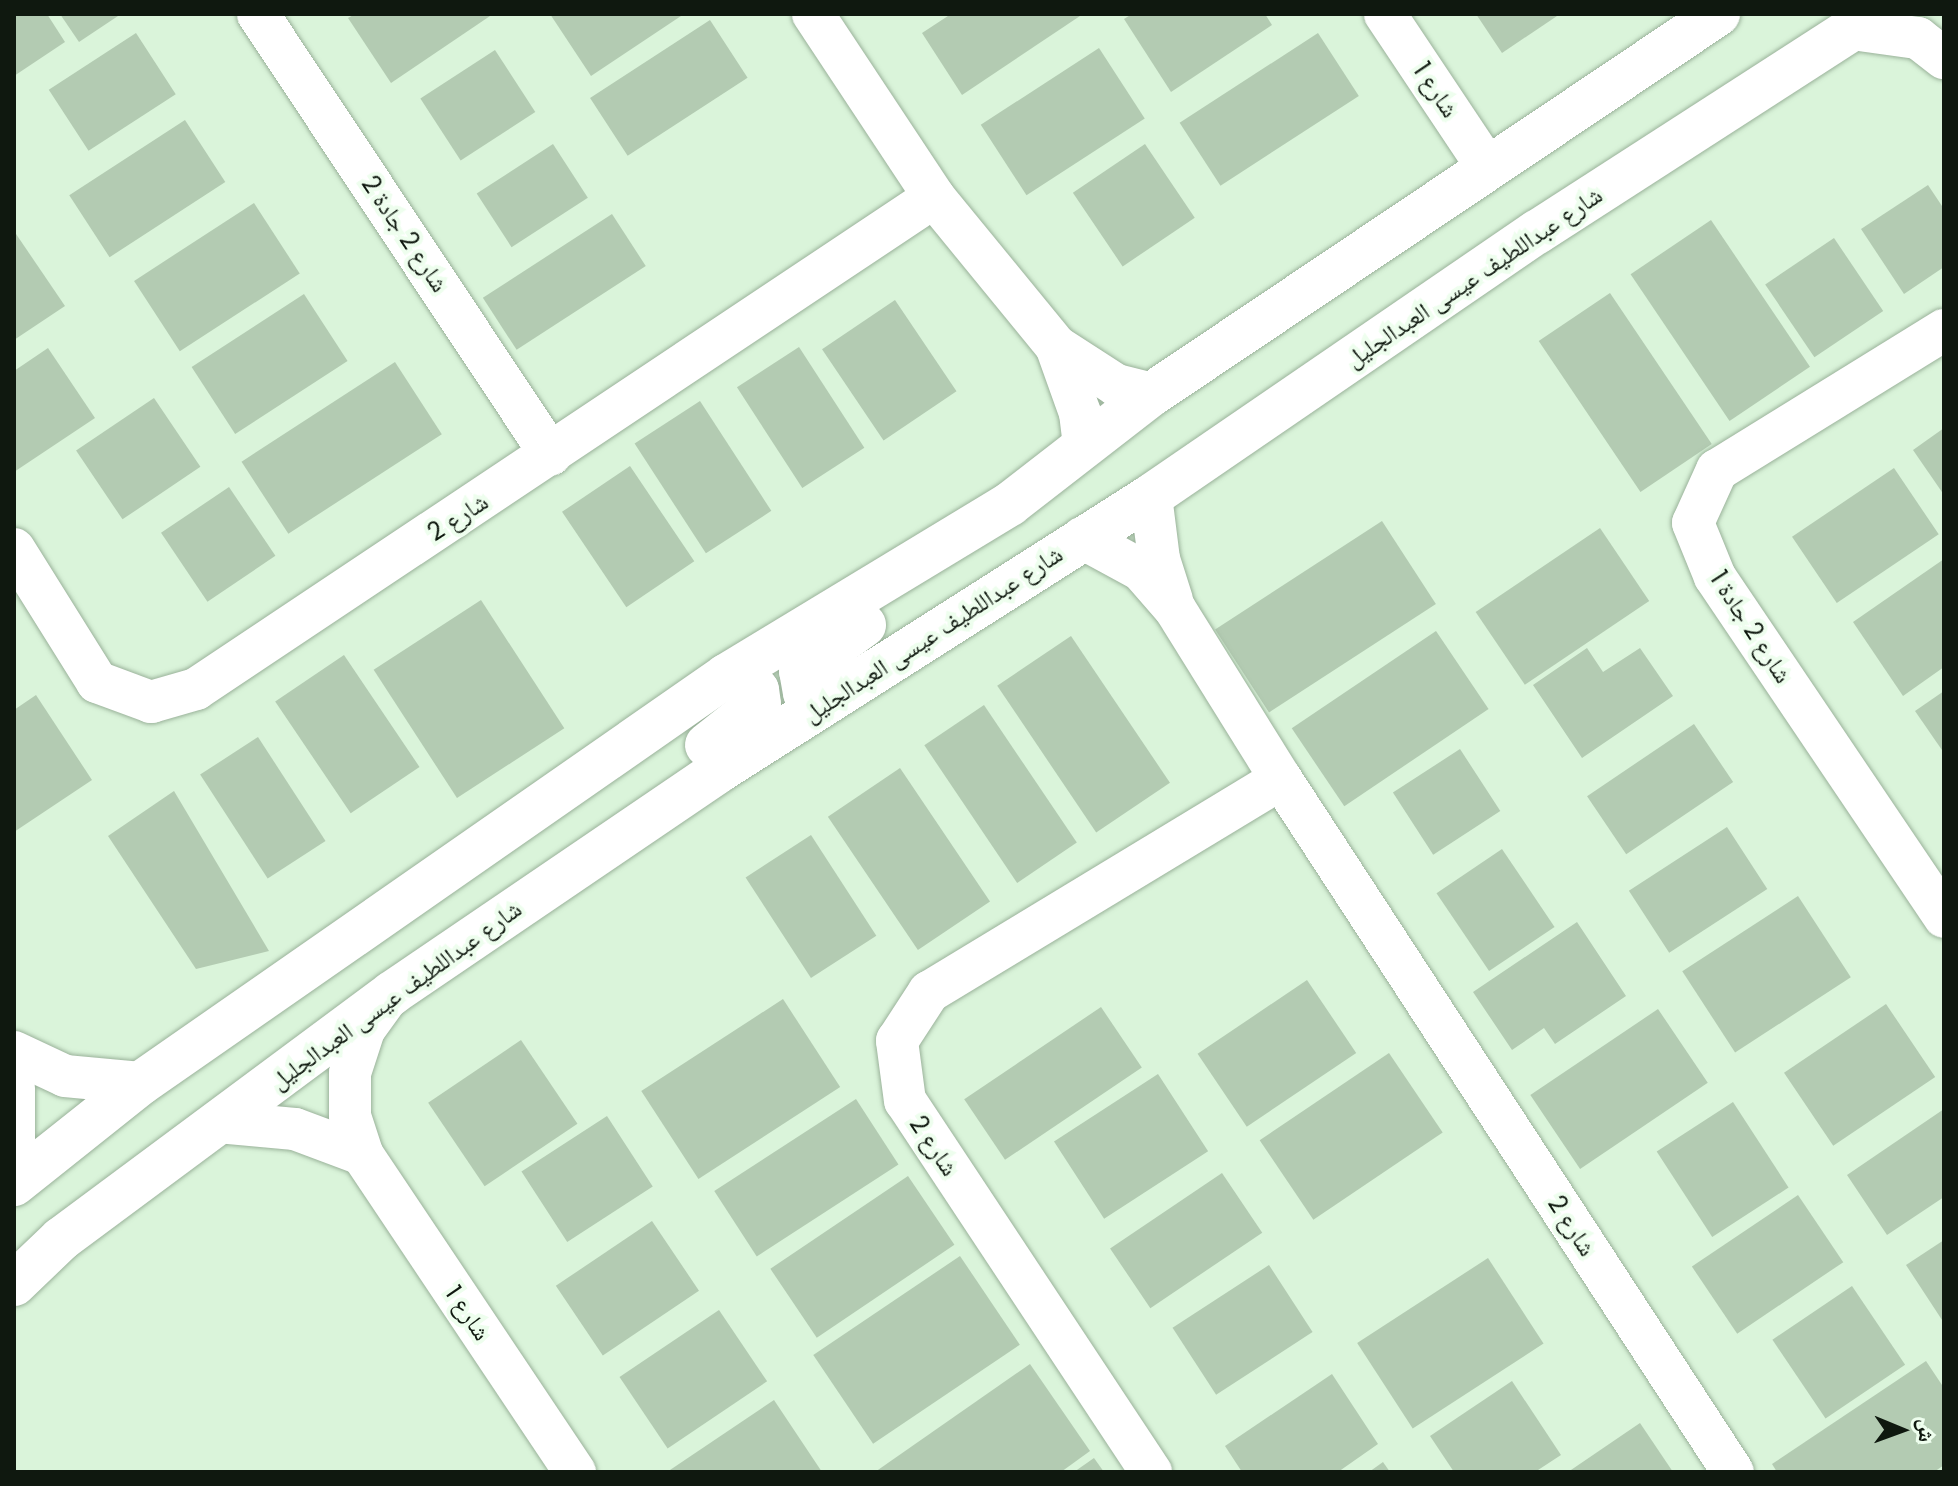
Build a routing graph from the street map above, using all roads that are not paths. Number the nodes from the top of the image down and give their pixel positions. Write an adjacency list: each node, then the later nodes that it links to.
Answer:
1 (258, 14): 13 (street, شارع 2 جادة 2)
2 (813, 14): 8 (street)
3 (1385, 14): 7 (street, شارع 1)
4 (1718, 14): 7 (street)
5 (1864, 22): 6 (street); 14 (street, شارع عبداللطيف عيسى العبدالجليل)
6 (1944, 58)
7 (1487, 167): 11 (street)
8 (934, 197): 10 (street); 13 (street, شارع 2)
9 (1944, 330): 23 (street, شارع 2 جادة 1)
10 (1056, 346): 11 (street); 12 (street)
11 (1152, 394): 12 (street)
12 (1084, 444): 15 (street)
13 (551, 455): 17 (street, شارع 2)
14 (1151, 496): 16 (street, شارع عبداللطيف عيسى العبدالجليل); 18 (street, شارع 2)
15 (1010, 504): 19 (street); 20 (street)
16 (1082, 538): 18 (street, شارع 2); 20 (street, شارع عبداللطيف عيسى العبدالجليل)
17 (14, 549)
18 (1175, 609): 21 (street, شارع 2)
19 (726, 676): 22 (street); 26 (street)
20 (831, 699): 22 (street, شارع عبداللطيف عيسى العبدالجليل)
21 (1281, 779): 34 (street, شارع 2); 35 (street, شارع 2)
22 (558, 880): 24 (street, شارع عبداللطيف عيسى العبدالجليل)
23 (1944, 917)
24 (392, 993): 28 (street, شارع عبداللطيف عيسى العبدالجليل); 30 (street, شارع 1)
25 (14, 1052): 26 (street)
26 (141, 1083): 31 (street)
27 (14, 1088): 29 (street)
28 (218, 1122): 30 (street); 32 (street, شارع عبداللطيف عيسى العبدالجليل)
29 (14, 1151)
30 (362, 1154): 33 (street, شارع 1)
31 (14, 1184)
32 (14, 1284)
33 (575, 1472)
34 (1151, 1472)
35 (1733, 1472)

